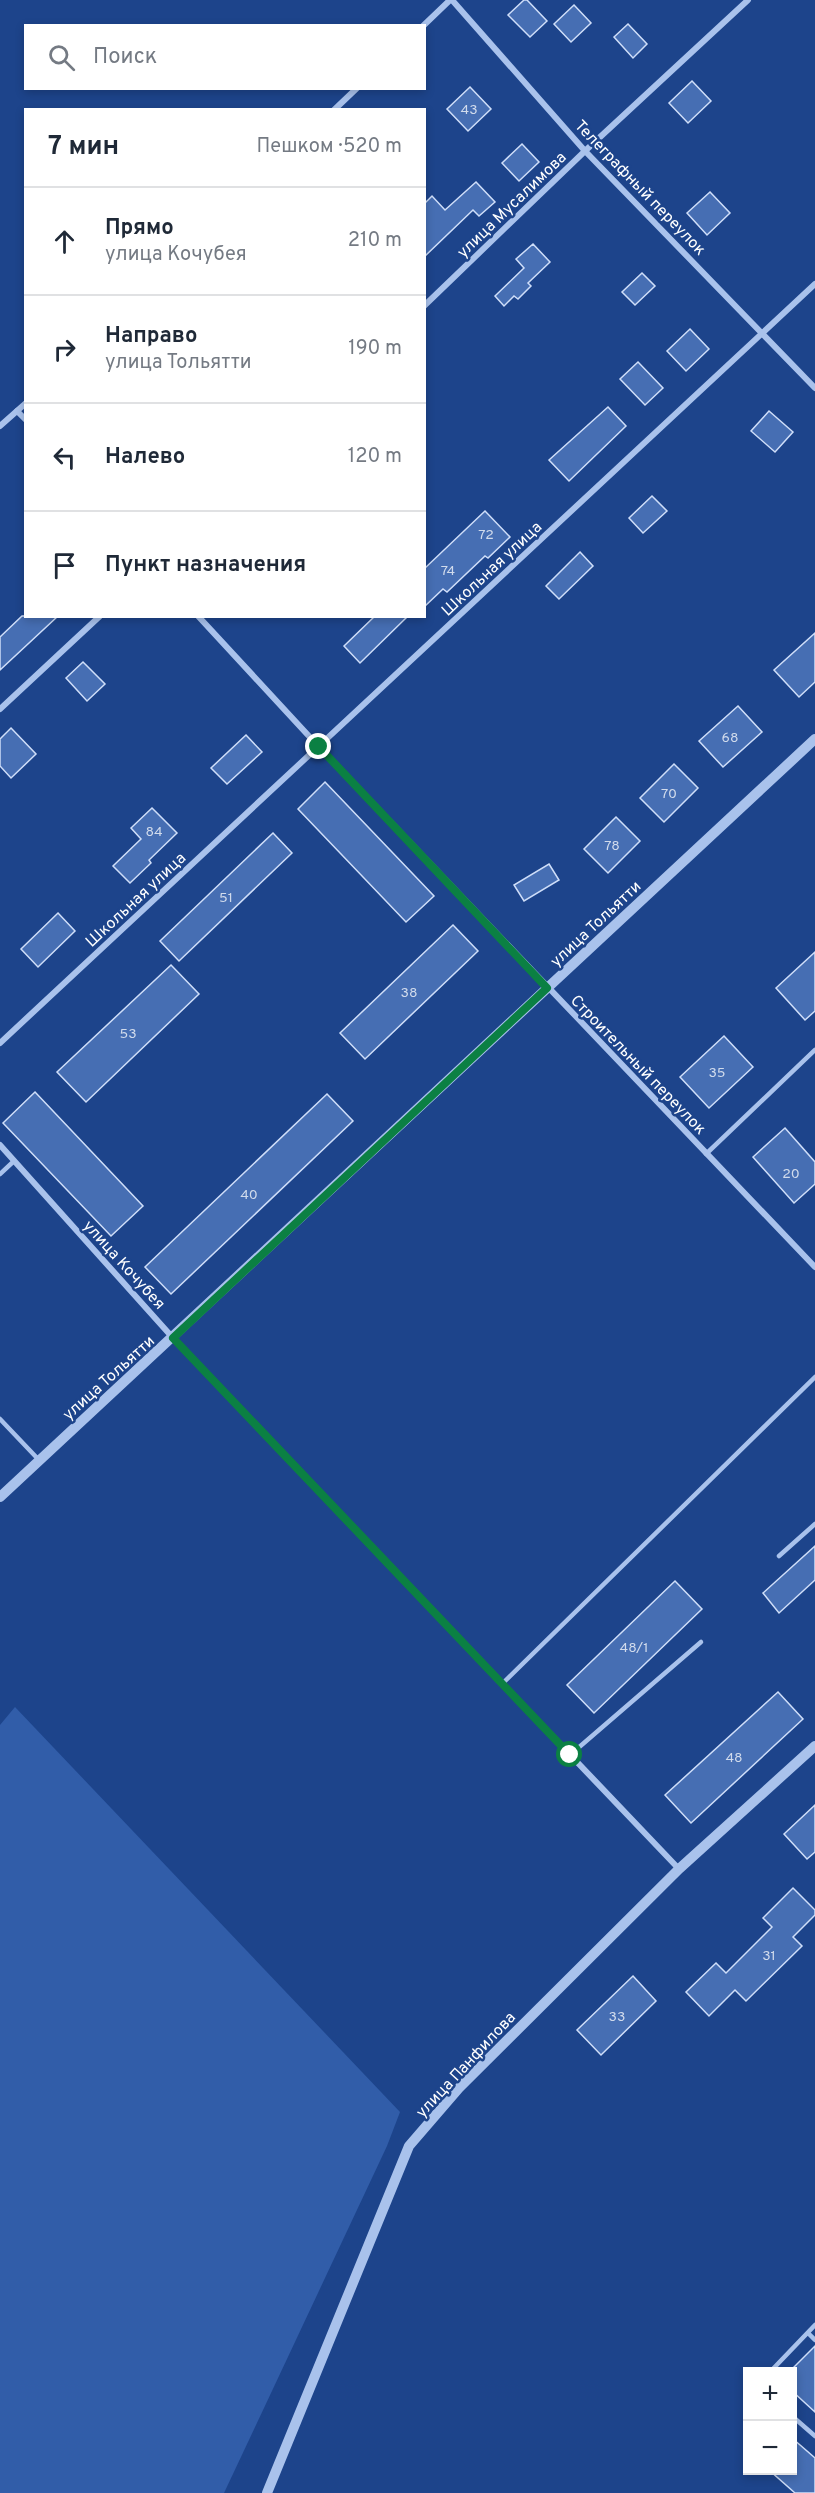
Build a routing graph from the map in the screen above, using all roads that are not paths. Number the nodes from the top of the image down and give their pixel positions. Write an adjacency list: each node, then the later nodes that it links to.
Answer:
1 (451, 0): 3 (street); 6 (street, Телеграфный переулок)
2 (748, 0): 6 (street, улица Мусалимова)
3 (425, 24)
4 (355, 90): 5 (street)
5 (336, 108)
6 (585, 151): 8 (street, улица Мусалимова); 9 (street, Телеграфный переулок)
7 (815, 284): 9 (street, Школьная улица)
8 (426, 304)
9 (762, 333): 10 (street, Телеграфный переулок); 19 (street, Школьная улица)
10 (815, 388)
11 (24, 405): 12 (street)
12 (17, 411): 13 (street); 14 (street)
13 (24, 418)
14 (0, 426)
15 (98, 618): 17 (street)
16 (200, 618): 19 (street, Строительный переулок)
17 (0, 709)
18 (815, 739): 20 (street, улица Тольятти)
19 (319, 747): 20 (street, Строительный переулок); 21 (street, Школьная улица)
20 (547, 988): 24 (street, Строительный переулок); 28 (street, улица Тольятти)
21 (0, 1043)
22 (815, 1050): 24 (lane)
23 (0, 1145): 25 (street, улица Кочубея)
24 (706, 1154): 27 (street, Строительный переулок)
25 (14, 1161): 26 (lane); 28 (street, улица Кочубея)
26 (0, 1174)
27 (815, 1267)
28 (173, 1338): 31 (street, улица Тольятти); 36 (street, улица Кочубея)
29 (815, 1377): 36 (lane)
30 (0, 1419): 31 (lane)
31 (38, 1459): 32 (street, улица Тольятти)
32 (0, 1497)
33 (815, 1524): 34 (lane)
34 (779, 1556)
35 (701, 1642): 38 (lane)
36 (502, 1684): 38 (street, улица Кочубея)
37 (815, 1746): 39 (street, улица Панфилова)
38 (570, 1755): 39 (street, улица Кочубея)
39 (679, 1869): 46 (street, улица Панфилова)
40 (815, 2325): 41 (lane)
41 (808, 2333): 42 (lane); 43 (lane)
42 (815, 2340)
43 (775, 2367)
44 (797, 2420): 45 (lane)
45 (815, 2436)
46 (267, 2493)

